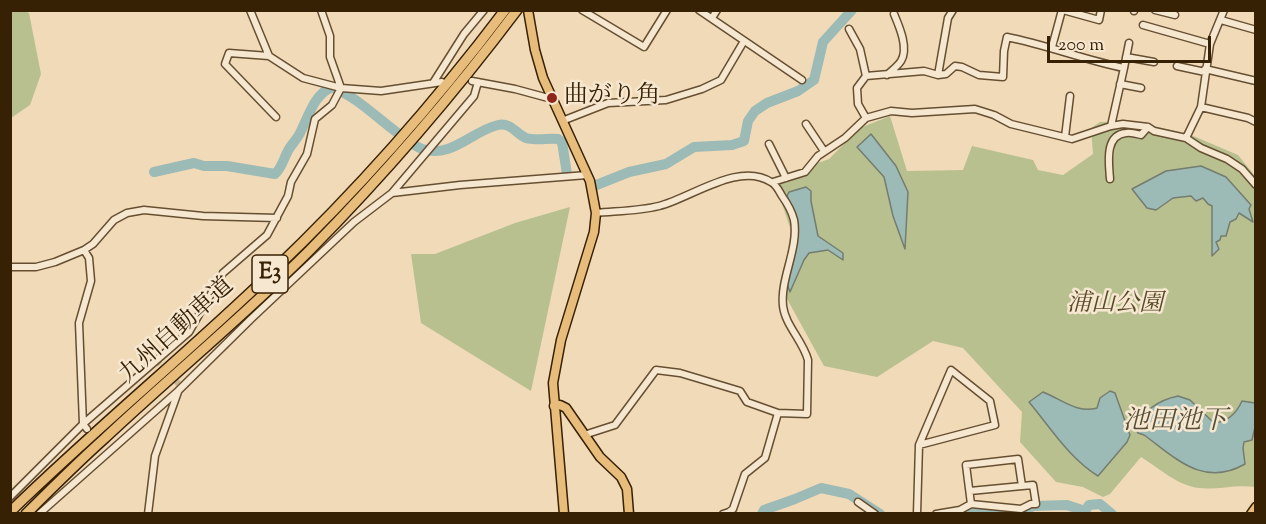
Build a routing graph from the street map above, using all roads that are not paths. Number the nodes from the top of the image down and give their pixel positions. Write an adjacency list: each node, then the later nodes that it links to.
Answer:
1 (249, 10): 28 (street)
2 (321, 10): 42 (street)
3 (484, 10): 40 (street)
4 (505, 10): 80 (highway, 九州自動車道 / E3)
5 (517, 10): 81 (highway, 九州自動車道 / E3)
6 (537, 10): 16 (street)
7 (582, 10): 8 (street)
8 (667, 10)
9 (699, 10): 19 (street)
10 (717, 10): 19 (street)
11 (953, 10): 35 (street)
12 (1063, 10): 13 (street); 27 (street)
13 (1101, 10)
14 (1155, 10): 18 (street)
15 (1224, 10): 20 (street)
16 (529, 14): 45 (main road)
17 (894, 14): 34 (street)
18 (1175, 15)
19 (712, 18): 24 (street)
20 (1221, 20): 23 (street); 26 (street)
21 (1143, 25): 26 (street)
22 (849, 29): 36 (street)
23 (1256, 30)
24 (744, 41): 37 (street); 49 (street)
25 (1129, 43): 29 (street)
26 (1209, 44): 33 (street)
27 (1052, 47): 32 (street); 35 (street)
28 (269, 56): 42 (street); 47 (street)
29 (1126, 57): 30 (street); 32 (street)
30 (1154, 62)
31 (1177, 66): 33 (street)
32 (1124, 68): 41 (street)
33 (1205, 70): 38 (street); 46 (street)
34 (886, 75): 35 (street); 36 (street)
35 (938, 75)
36 (866, 76): 48 (street)
37 (802, 80)
38 (1256, 81)
39 (442, 82): 40 (street)
40 (433, 83): 42 (street)
41 (1120, 84): 43 (street); 52 (street)
42 (341, 88): 65 (street)
43 (1141, 88)
44 (1070, 96): 54 (street)
45 (552, 99): 49 (main road); 63 (street)
46 (1201, 107): 50 (street); 55 (street)
47 (276, 117)
48 (866, 118): 54 (street); 57 (street)
49 (562, 121): 58 (main road)
50 (1256, 122)
51 (806, 124): 57 (street)
52 (1111, 126): 53 (street); 54 (street)
53 (1148, 127): 55 (street); 60 (street)
54 (1065, 138)
55 (1186, 138): 62 (street)
56 (769, 144): 59 (street)
57 (824, 151): 59 (street)
58 (587, 175): 63 (street); 64 (main road)
59 (786, 178): 61 (street)
60 (1110, 179)
61 (773, 182): 64 (street); 70 (street)
62 (1256, 185)
63 (392, 193): 68 (street)
64 (596, 213): 69 (main road)
65 (277, 218): 66 (street); 71 (street)
66 (84, 250): 67 (street); 71 (street)
67 (10, 267)
68 (179, 388): 82 (street); 83 (street)
69 (554, 406): 72 (main road); 84 (main road)
70 (778, 413): 72 (street); 86 (street)
71 (85, 426): 76 (street)
72 (584, 435): 85 (main road)
73 (919, 445): 73 (street); 88 (street)
74 (1022, 486): 75 (street); 75 (street); 78 (street)
75 (970, 491): 78 (street)
76 (10, 497)
77 (858, 502): 87 (street)
78 (971, 504): 89 (street)
79 (1256, 507): 90 (main road)
80 (10, 512)
81 (26, 513)
82 (39, 513)
83 (148, 513)
84 (564, 513)
85 (629, 513)
86 (723, 513)
87 (875, 513)
88 (917, 513)
89 (936, 513)
90 (1251, 513)

